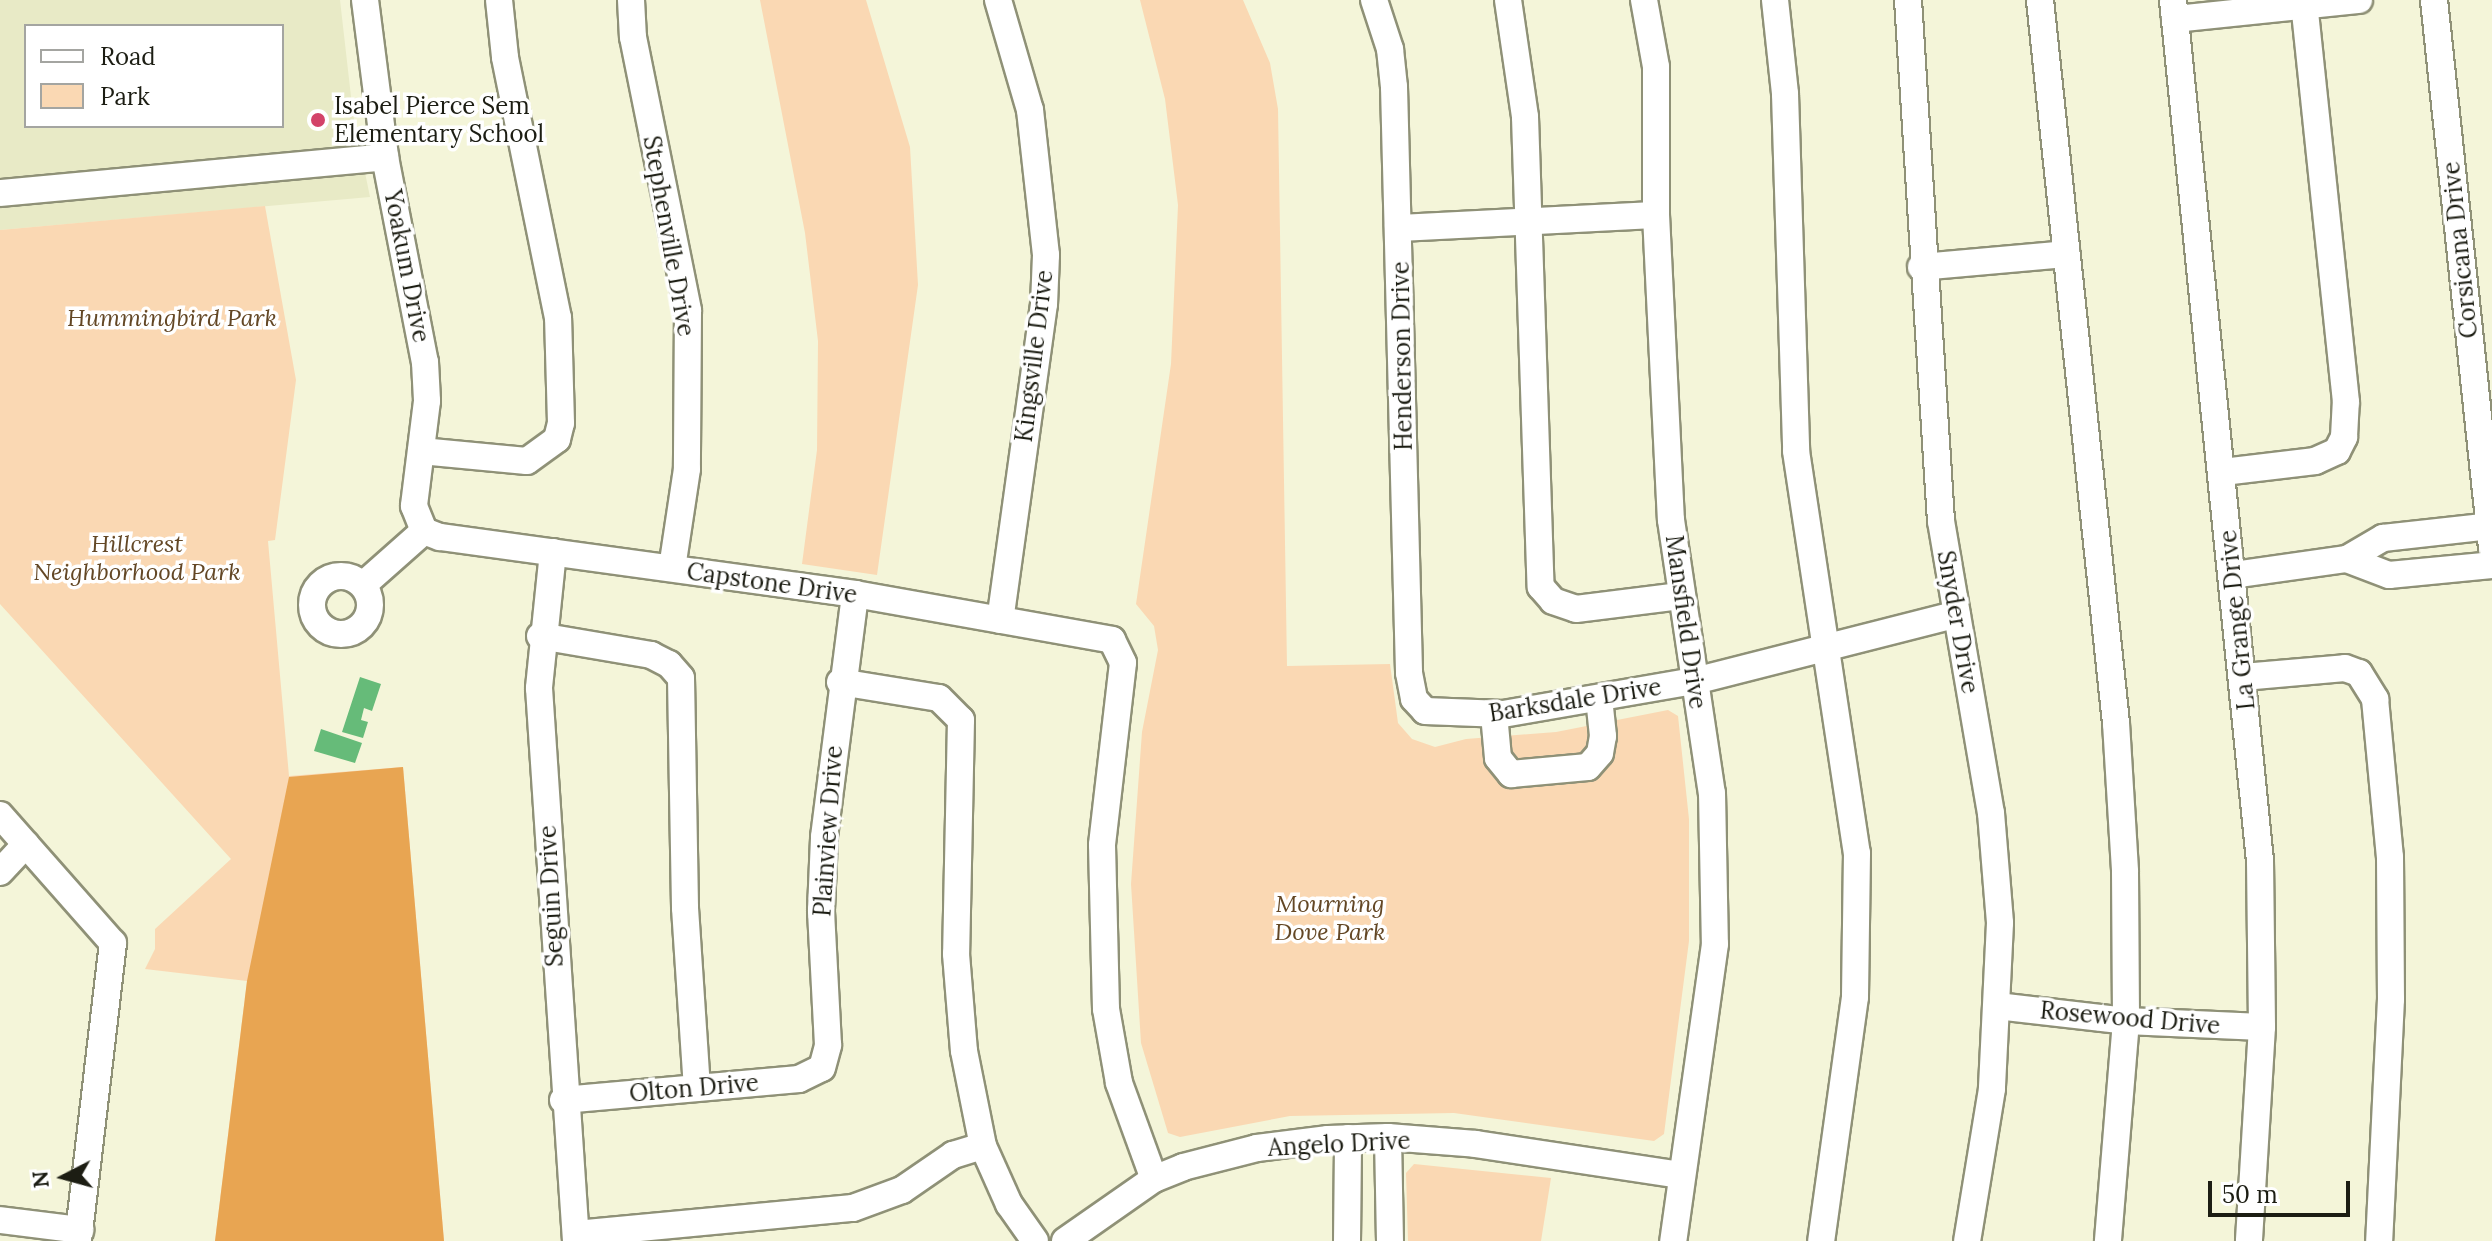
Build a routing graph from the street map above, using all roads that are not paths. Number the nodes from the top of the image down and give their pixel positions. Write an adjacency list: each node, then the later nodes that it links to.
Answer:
1 (365, 0): 15 (street, Yoakum Drive)
2 (499, 0): 22 (street)
3 (631, 0): 29 (street, Stephenville Drive)
4 (998, 0): 35 (street, Kingsville Drive)
5 (1374, 0): 19 (street, Henderson Drive)
6 (1508, 0): 18 (street)
7 (1644, 0): 17 (street, Mansfield Drive)
8 (1775, 0): 37 (street)
9 (1908, 0): 21 (street, Snyder Drive)
10 (2040, 0): 20 (street)
11 (2359, 0): 13 (street)
12 (2434, 0): 25 (street, Corsicana Drive)
13 (2304, 3): 14 (street); 23 (street)
14 (2174, 9): 23 (street, La Grange Drive)
15 (385, 157): 16 (street); 22 (street, Yoakum Drive)
16 (0, 193)
17 (1656, 215): 18 (street); 33 (street, Mansfield Drive)
18 (1527, 224): 19 (street); 33 (street)
19 (1398, 228): 42 (street, Henderson Drive)
20 (2066, 254): 21 (street); 48 (street)
21 (1921, 267): 34 (street, Snyder Drive)
22 (421, 451): 24 (street, Yoakum Drive)
23 (2223, 472): 30 (street, La Grange Drive)
24 (424, 531): 26 (street, Capstone Drive); 31 (street)
25 (2491, 533): 27 (street)
26 (553, 552): 29 (street, Capstone Drive); 36 (street, Seguin Drive)
27 (2347, 559): 28 (street); 30 (street)
28 (2492, 565)
29 (672, 568): 32 (street, Capstone Drive)
30 (2233, 575): 38 (street, La Grange Drive)
31 (363, 585)
32 (855, 594): 35 (street, Capstone Drive); 40 (street, Plainview Drive)
33 (1680, 596): 39 (street, Mansfield Drive)
34 (1957, 614): 37 (street, Barksdale Drive); 47 (street, Snyder Drive)
35 (1000, 620): 57 (street, Capstone Drive)
36 (540, 636): 51 (street); 52 (street, Seguin Drive)
37 (1826, 645): 39 (street, Barksdale Drive); 66 (street)
38 (2243, 677): 49 (street, La Grange Drive); 70 (street)
39 (1695, 681): 41 (street, Barksdale Drive); 56 (street, Mansfield Drive)
40 (840, 682): 50 (street, Plainview Drive); 55 (street)
41 (1599, 698): 43 (street, Barksdale Drive); 43 (street)
42 (1425, 711): 43 (street, Barksdale Drive)
43 (1494, 714)
44 (0, 815): 45 (street)
45 (26, 844): 46 (street); 59 (street)
46 (0, 872)
47 (1997, 1006): 48 (street, Rosewood Drive); 67 (street, Snyder Drive)
48 (2126, 1021): 49 (street, Rosewood Drive); 68 (street)
49 (2262, 1027): 69 (street, La Grange Drive)
50 (822, 1068): 51 (street, Olton Drive)
51 (697, 1088): 52 (street, Olton Drive)
52 (563, 1100): 60 (street, Seguin Drive)
53 (1388, 1137): 54 (street, Angelo Drive); 56 (street, Angelo Drive); 64 (street)
54 (1348, 1138): 57 (street, Angelo Drive); 63 (street)
55 (983, 1146): 60 (street); 61 (street)
56 (1682, 1175): 65 (street, Mansfield Drive)
57 (1154, 1179): 62 (street, Angelo Drive)
58 (0, 1220): 59 (street)
59 (79, 1235)
60 (576, 1238)
61 (1035, 1241)
62 (1065, 1241)
63 (1347, 1241)
64 (1390, 1241)
65 (1673, 1241)
66 (1821, 1241)
67 (1967, 1241)
68 (2108, 1241)
69 (2249, 1241)
70 (2379, 1241)

